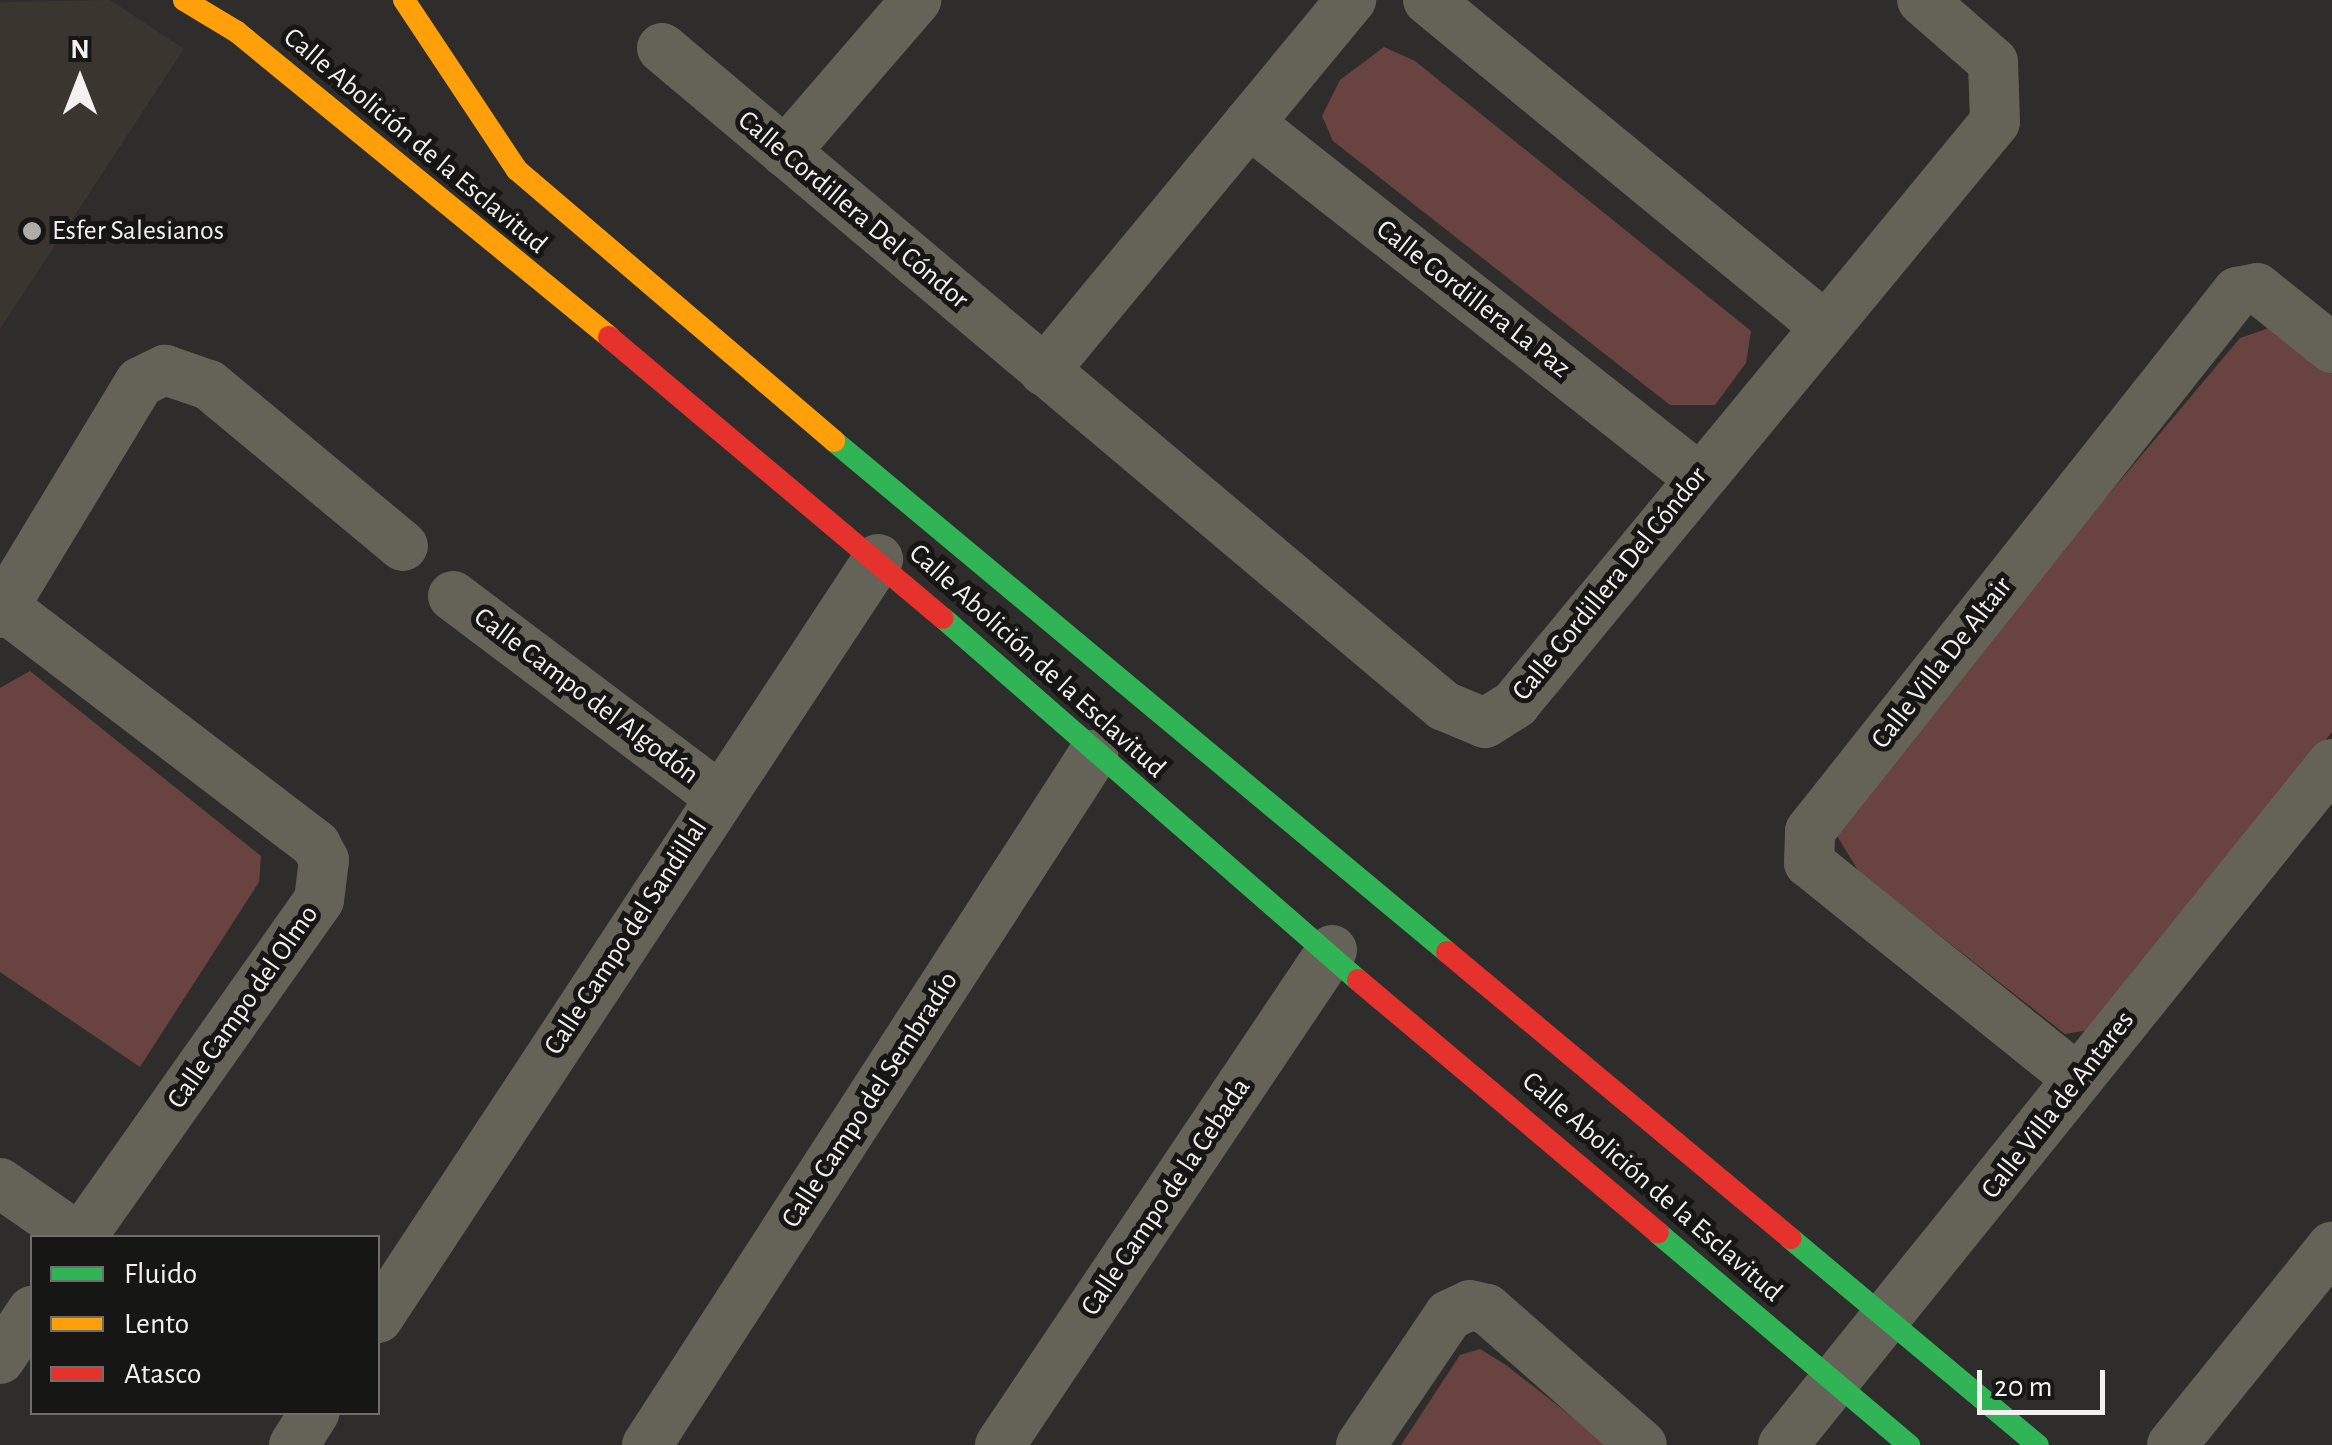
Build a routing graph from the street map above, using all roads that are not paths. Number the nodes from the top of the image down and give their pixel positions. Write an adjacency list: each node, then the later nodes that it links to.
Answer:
1 (184, 0): 15 (main road, Calle Abolición de la Esclavitud)
2 (404, 0): 29 (main road, Calle Abolición de la Esclavitud)
3 (916, 0): 9 (street)
4 (1350, 0): 8 (street)
5 (1428, 0): 10 (street)
6 (1922, 0): 10 (street, Calle Cordillera Del Cóndor)
7 (662, 48): 9 (street, Calle Cordillera Del Cóndor)
8 (1249, 123): 12 (street); 13 (street, Calle Cordillera La Paz)
9 (785, 152): 12 (street, Calle Cordillera Del Cóndor)
10 (1822, 324): 13 (street, Calle Cordillera Del Cóndor)
11 (2332, 348): 22 (street, Calle Villa De Altair)
12 (1044, 370): 13 (street, Calle Cordillera Del Cóndor)
13 (1697, 476)
14 (403, 546): 17 (street)
15 (878, 559): 18 (main road, Calle Abolición de la Esclavitud); 20 (street, Calle Campo del Sandillal)
16 (453, 596): 20 (street, Calle Campo del Algodón)
17 (2, 610): 25 (street, Calle Campo del Olmo)
18 (1093, 755): 21 (main road, Calle Abolición de la Esclavitud); 34 (street, Calle Campo del Sembradío)
19 (2332, 764): 22 (street, Calle Villa de Antares)
20 (718, 796): 28 (street, Calle Campo del Sandillal)
21 (1332, 950): 31 (main road, Calle Abolición de la Esclavitud); 35 (street, Calle Campo de la Cebada)
22 (2078, 1079): 29 (street, Calle Villa de Antares)
23 (0, 1183): 24 (street)
24 (76, 1235)
25 (82, 1235)
26 (2332, 1247): 41 (street)
27 (30, 1313): 30 (street)
28 (380, 1315)
29 (1887, 1322): 31 (street, Calle Villa de Antares); 40 (main road, Calle Abolición de la Esclavitud)
30 (0, 1359)
31 (1835, 1385): 38 (street, Calle Villa de Antares); 39 (main road, Calle Abolición de la Esclavitud)
32 (314, 1415): 33 (street)
33 (294, 1445)
34 (648, 1445)
35 (1000, 1445)
36 (1361, 1445): 37 (street)
37 (1642, 1445)
38 (1783, 1445)
39 (1910, 1445)
40 (2038, 1445)
41 (2172, 1445)

